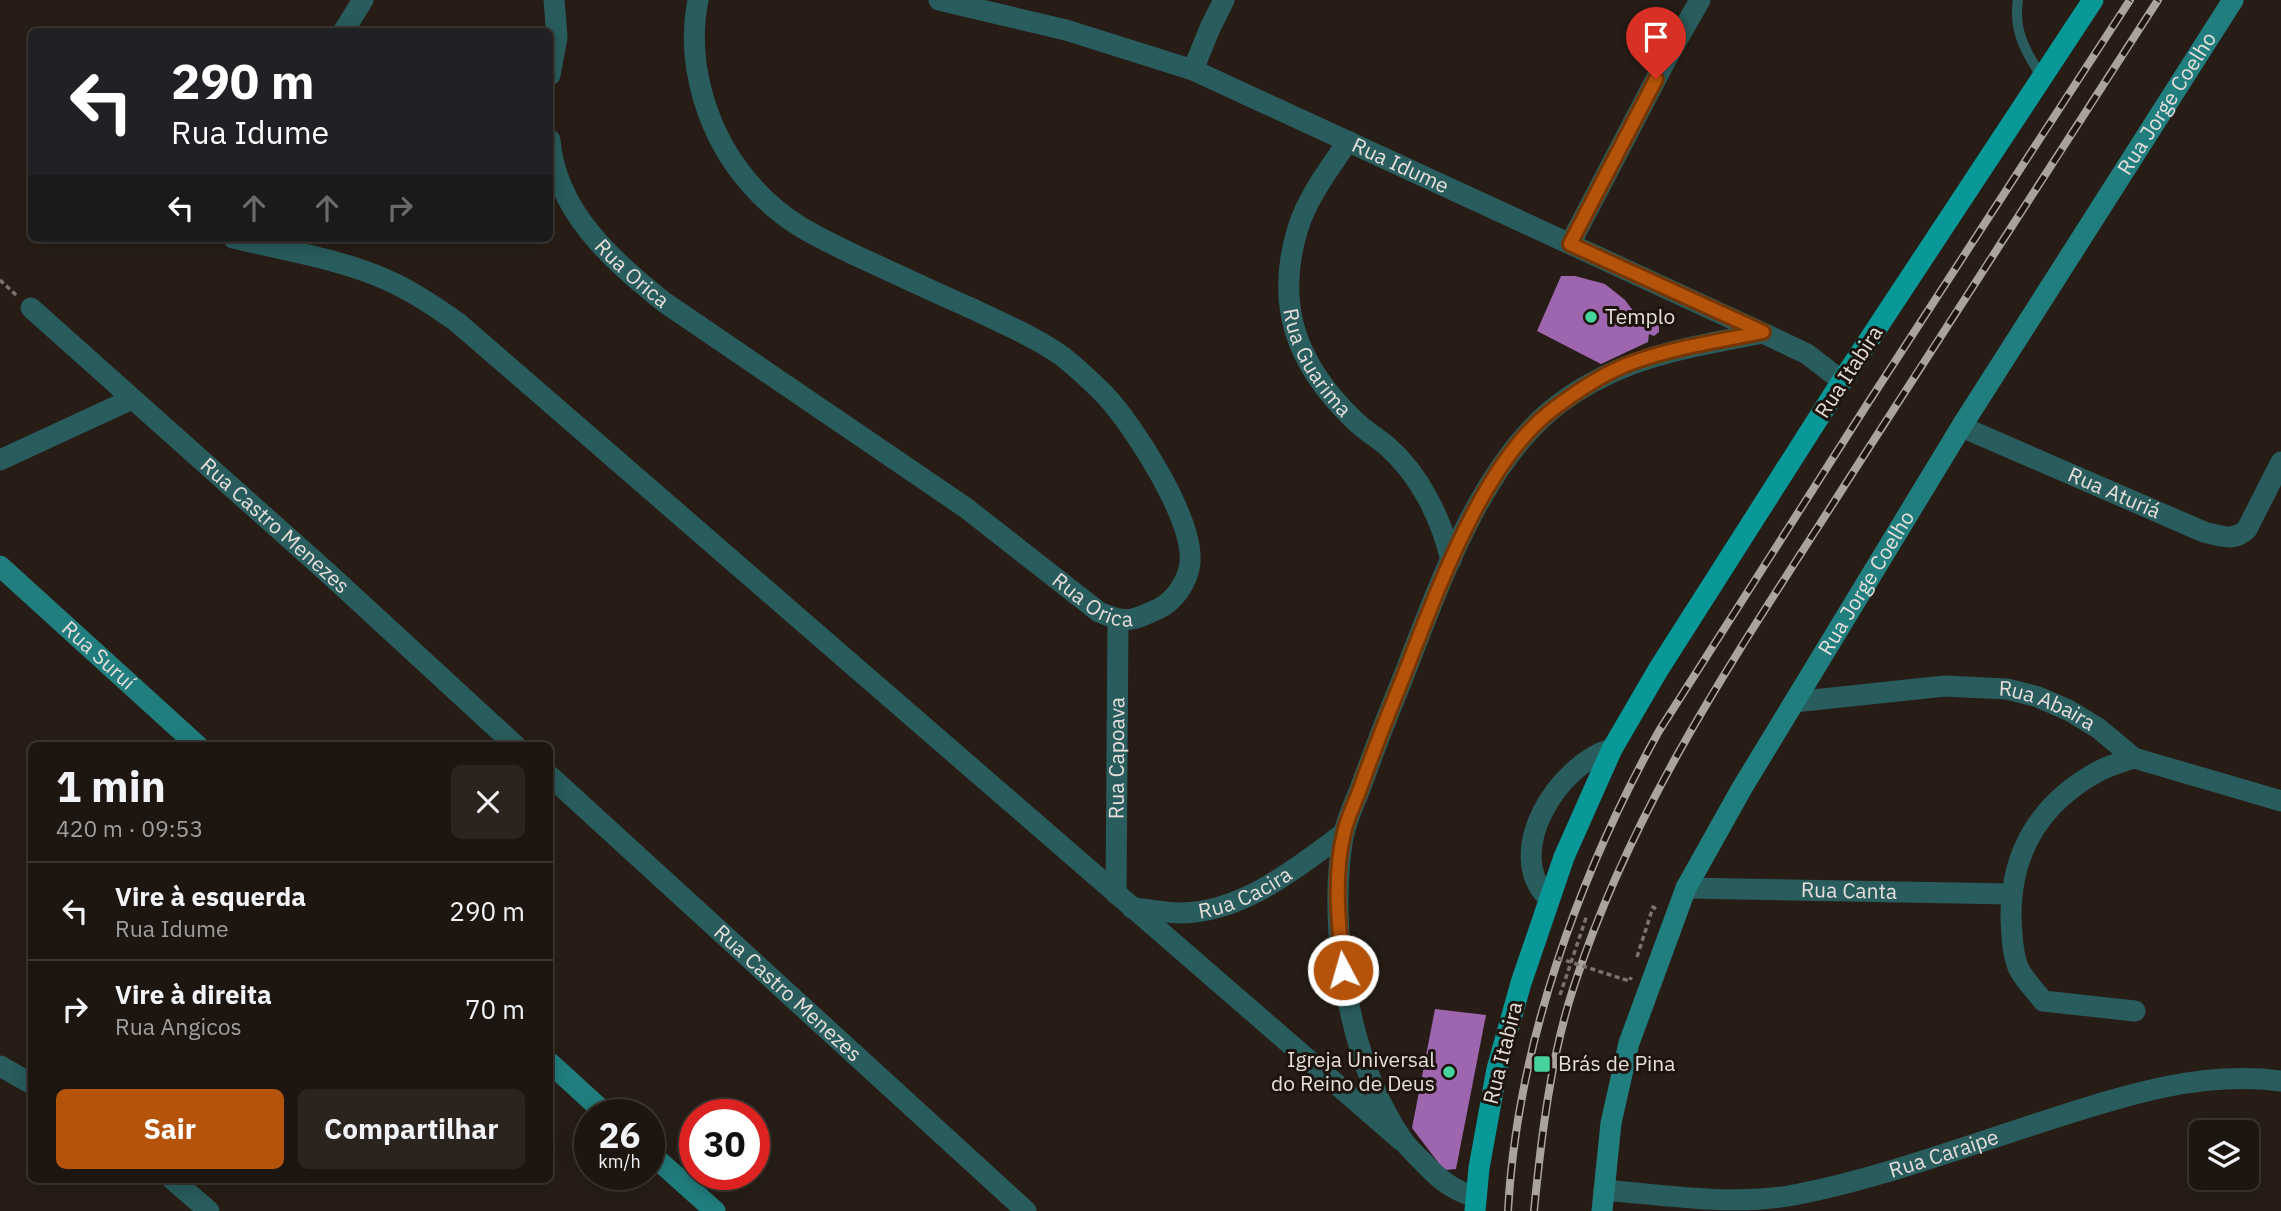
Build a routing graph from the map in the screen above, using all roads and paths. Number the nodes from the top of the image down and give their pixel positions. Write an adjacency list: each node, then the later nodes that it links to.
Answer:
1 (363, 0): 12 (street)
2 (554, 0): 14 (street)
3 (698, 0): 30 (street, Rua Orica)
4 (939, 0): 11 (street, Rua Idume)
5 (1224, 0): 15 (street)
6 (1700, 0): 20 (street)
7 (2018, 0): 16 (lane)
8 (2077, 0): 13 (main road)
9 (2094, 0): 13 (main road, Rua Itabira)
10 (2233, 0): 25 (street, Rua Jorge Coelho)
11 (977, 3): 15 (street, Rua Idume)
12 (346, 28)
13 (2074, 30): 16 (main road, Rua Itabira)
14 (553, 59)
15 (1193, 70): 17 (street, Rua Idume)
16 (2042, 78): 23 (main road, Rua Itabira)
17 (1348, 141): 20 (street, Rua Idume); 28 (street, Rua Guarima)
18 (553, 160): 30 (street, Rua Orica)
19 (249, 242): 42 (street)
20 (1570, 244): 22 (street, Rua Idume)
21 (31, 308): 24 (street, Rua Castro Menezes)
22 (1763, 332): 23 (street, Rua Idume); 28 (street)
23 (1842, 382): 34 (main road, Rua Itabira)
24 (132, 399): 26 (street); 33 (street, Rua Castro Menezes)
25 (1962, 427): 27 (street, Rua Aturiá); 31 (street, Rua Jorge Coelho)
26 (0, 460)
27 (2281, 462)
28 (1451, 560): 38 (street)
29 (0, 566): 32 (street, Rua Suruí)
30 (1118, 621): 42 (street, Rua Capoava)
31 (1794, 702): 35 (street, Rua Abaira); 39 (street, Rua Jorge Coelho)
32 (194, 742)
33 (512, 742)
34 (1612, 749): 41 (main road, Rua Itabira); 41 (street)
35 (2134, 758): 37 (street, Rua Abaira); 40 (street)
36 (553, 779): 61 (street, Rua Castro Menezes)
37 (2281, 801)
38 (1344, 833): 42 (street, Rua Cacira); 54 (street)
39 (1686, 888): 40 (street, Rua Canta); 57 (street, Rua Jorge Coelho)
40 (2011, 894): 48 (street)
41 (1549, 899): 58 (main road, Rua Itabira)
42 (1124, 901): 54 (street)
43 (1653, 907): 46 (path, bridge)
44 (1587, 915): 46 (path)
45 (1555, 957): 46 (path, bridge)
46 (1572, 962): 47 (path)
47 (1560, 995)
48 (2135, 1012)
49 (0, 1066): 52 (street)
50 (553, 1066): 53 (street)
51 (2281, 1081): 57 (street, Rua Caraipe)
52 (28, 1082)
53 (589, 1099)
54 (1402, 1141): 58 (street)
55 (665, 1166): 60 (street)
56 (176, 1183): 59 (street)
57 (1603, 1200)
58 (1475, 1204)
59 (209, 1211)
60 (715, 1211)
61 (1026, 1211)

